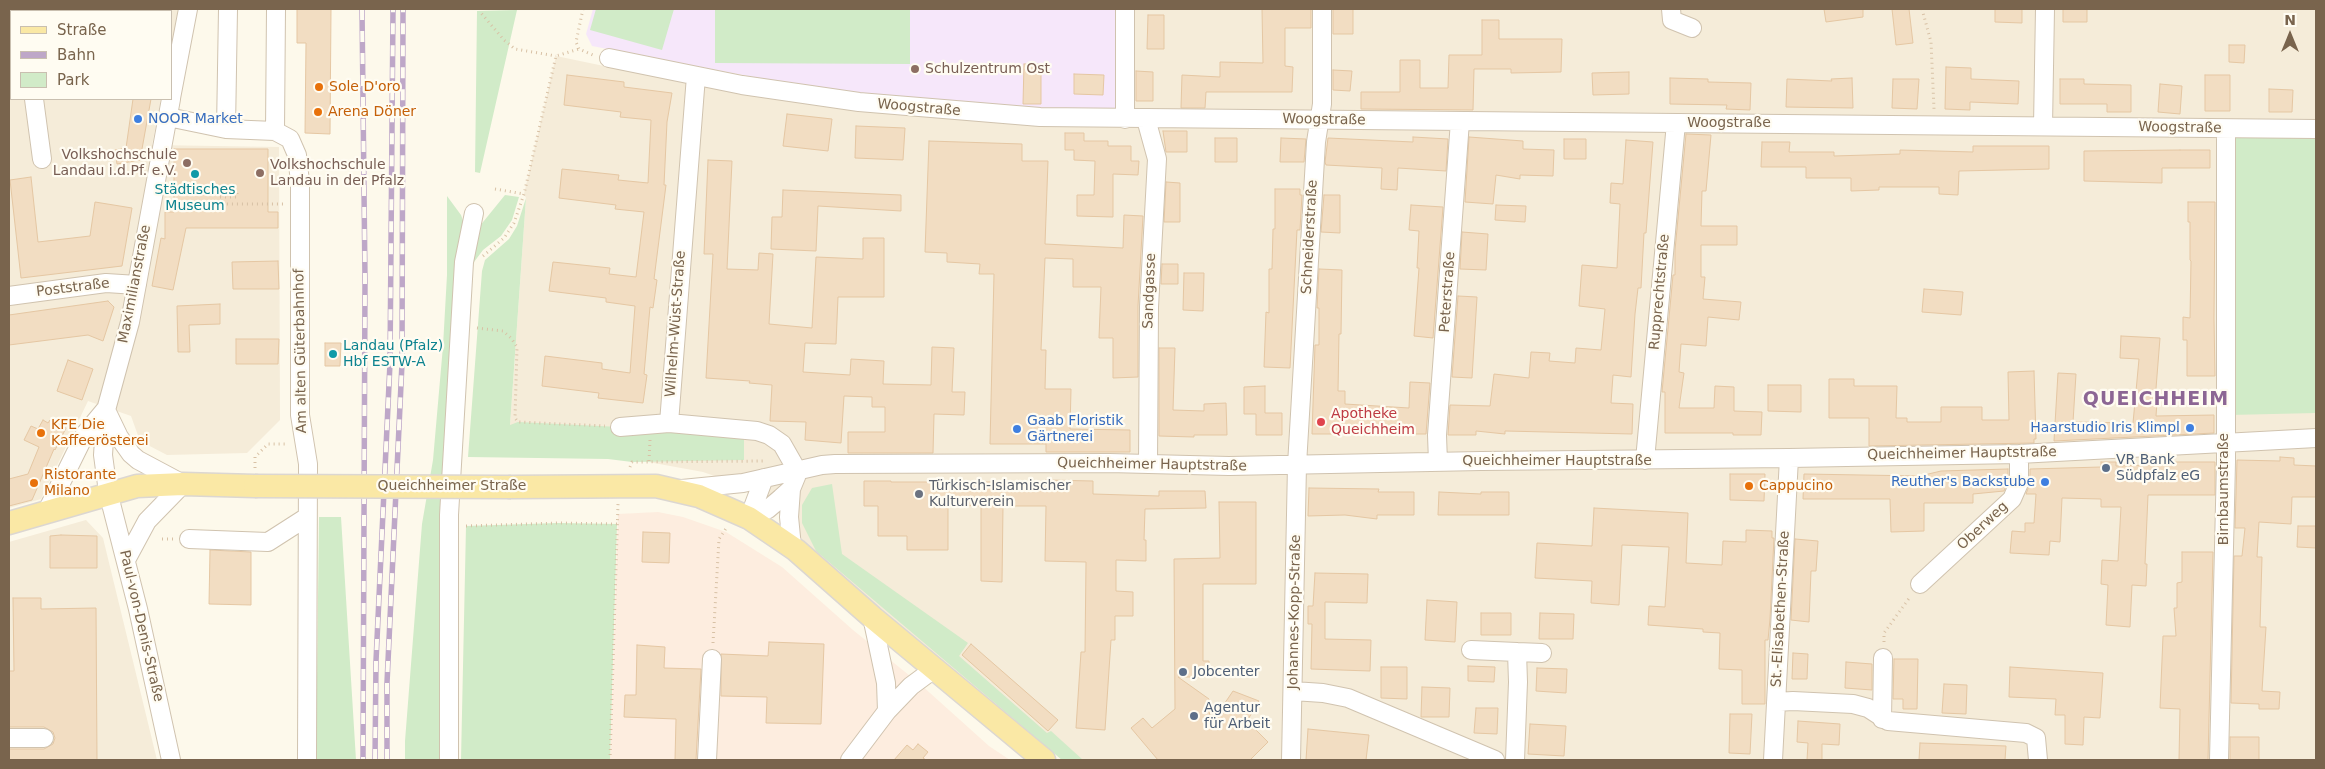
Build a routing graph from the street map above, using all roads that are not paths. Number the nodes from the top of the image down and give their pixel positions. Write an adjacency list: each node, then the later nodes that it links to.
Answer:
1 (188, 9): 9 (street, Maximilianstraße)
2 (228, 9): 22 (street)
3 (276, 9): 25 (street)
4 (1125, 9): 16 (street)
5 (1322, 9): 18 (street, Schneiderstraße)
6 (1671, 9): 8 (street)
7 (2045, 9): 21 (street)
8 (1692, 28)
9 (177, 38): 12 (street, Maximilianstraße)
10 (609, 58): 11 (street, Woogstraße)
11 (696, 76): 16 (street, Woogstraße); 31 (street, Wilhelm-Wüst-Straße)
12 (172, 88)
13 (34, 100): 26 (street)
14 (171, 100): 15 (street, Maximilianstraße)
15 (168, 117): 22 (street); 28 (street, Maximilianstraße)
16 (1125, 119): 17 (street, Woogstraße)
17 (1146, 119): 18 (street, Woogstraße); 39 (street, Sandgasse)
18 (1319, 119): 19 (street, Woogstraße); 40 (street, Schneiderstraße)
19 (1460, 121): 20 (street, Woogstraße); 38 (street, Peterstraße)
20 (1676, 123): 21 (street, Woogstraße); 37 (street, Rupprechtstraße)
21 (2043, 126): 23 (street, Woogstraße)
22 (226, 129): 25 (street)
23 (2226, 129): 24 (street, Woogstraße); 34 (street, Birnbaumstraße)
24 (2316, 129)
25 (275, 130): 49 (street, Am alten Güterbahnhof)
26 (42, 160)
27 (474, 213): 70 (street)
28 (137, 285): 29 (street, Poststraße); 30 (street, Maximilianstraße)
29 (9, 296)
30 (106, 410): 43 (street); 46 (street, Maximilianstraße); 47 (street, Maximilianstraße)
31 (669, 424): 32 (street); 42 (street)
32 (620, 427)
33 (2316, 438): 34 (street, Queichheimer Hauptstraße)
34 (2225, 444): 35 (street, Queichheimer Hauptstraße); 79 (street, Birnbaumstraße)
35 (2019, 454): 36 (street, Queichheimer Hauptstraße); 54 (street, Oberweg)
36 (1789, 458): 37 (street, Queichheimer Hauptstraße); 63 (street, St.-Elisabethen-Straße)
37 (1645, 460): 38 (street, Queichheimer Hauptstraße)
38 (1438, 462): 40 (street, Queichheimer Hauptstraße)
39 (1148, 464): 40 (street, Queichheimer Hauptstraße); 42 (street, Queichheimer Hauptstraße)
40 (1297, 465): 62 (street, Johannes-Kopp-Straße)
41 (767, 470): 42 (street, Queichheimer Hauptstraße); 44 (street, Queichheimer Hauptstraße); 48 (street)
42 (798, 472): 45 (street)
43 (183, 484): 44 (main road, Queichheimer Straße, bridge); 46 (main road, Queichheimer Straße); 53 (street)
44 (678, 489): 48 (main road, Queichheimer Straße)
45 (791, 489): 48 (street); 52 (street)
46 (108, 492): 47 (main road, Queichheimer Straße); 53 (street, Paul-von-Denis-Straße)
47 (47, 511): 50 (main road, Queichheimer Straße)
48 (743, 515): 52 (main road, Queichheimer Straße)
49 (307, 517): 51 (street); 69 (street, Am alten Güterbahnhof)
50 (9, 523)
51 (189, 539)
52 (792, 547): 55 (main road, Queichheimer Straße)
53 (126, 560): 68 (street, Paul-von-Denis-Straße)
54 (1920, 584)
55 (872, 617): 61 (main road, Queichheimer Straße); 64 (street)
56 (1471, 650): 57 (street)
57 (1517, 652): 58 (street); 76 (street)
58 (1542, 653)
59 (1883, 658): 65 (street)
60 (712, 659): 71 (street)
61 (934, 669): 64 (street); 73 (main road, Queichheimer Straße)
62 (1293, 690): 74 (street, Johannes-Kopp-Straße); 75 (street)
63 (1776, 702): 65 (street); 77 (street, St.-Elisabethen-Straße)
64 (887, 711): 72 (street)
65 (1882, 719): 78 (street)
66 (9, 738): 67 (street)
67 (44, 738)
68 (171, 760)
69 (308, 760)
70 (448, 760)
71 (707, 760)
72 (850, 760)
73 (1044, 760)
74 (1291, 760)
75 (1495, 760)
76 (1515, 760)
77 (1773, 760)
78 (2038, 760)
79 (2219, 760)

